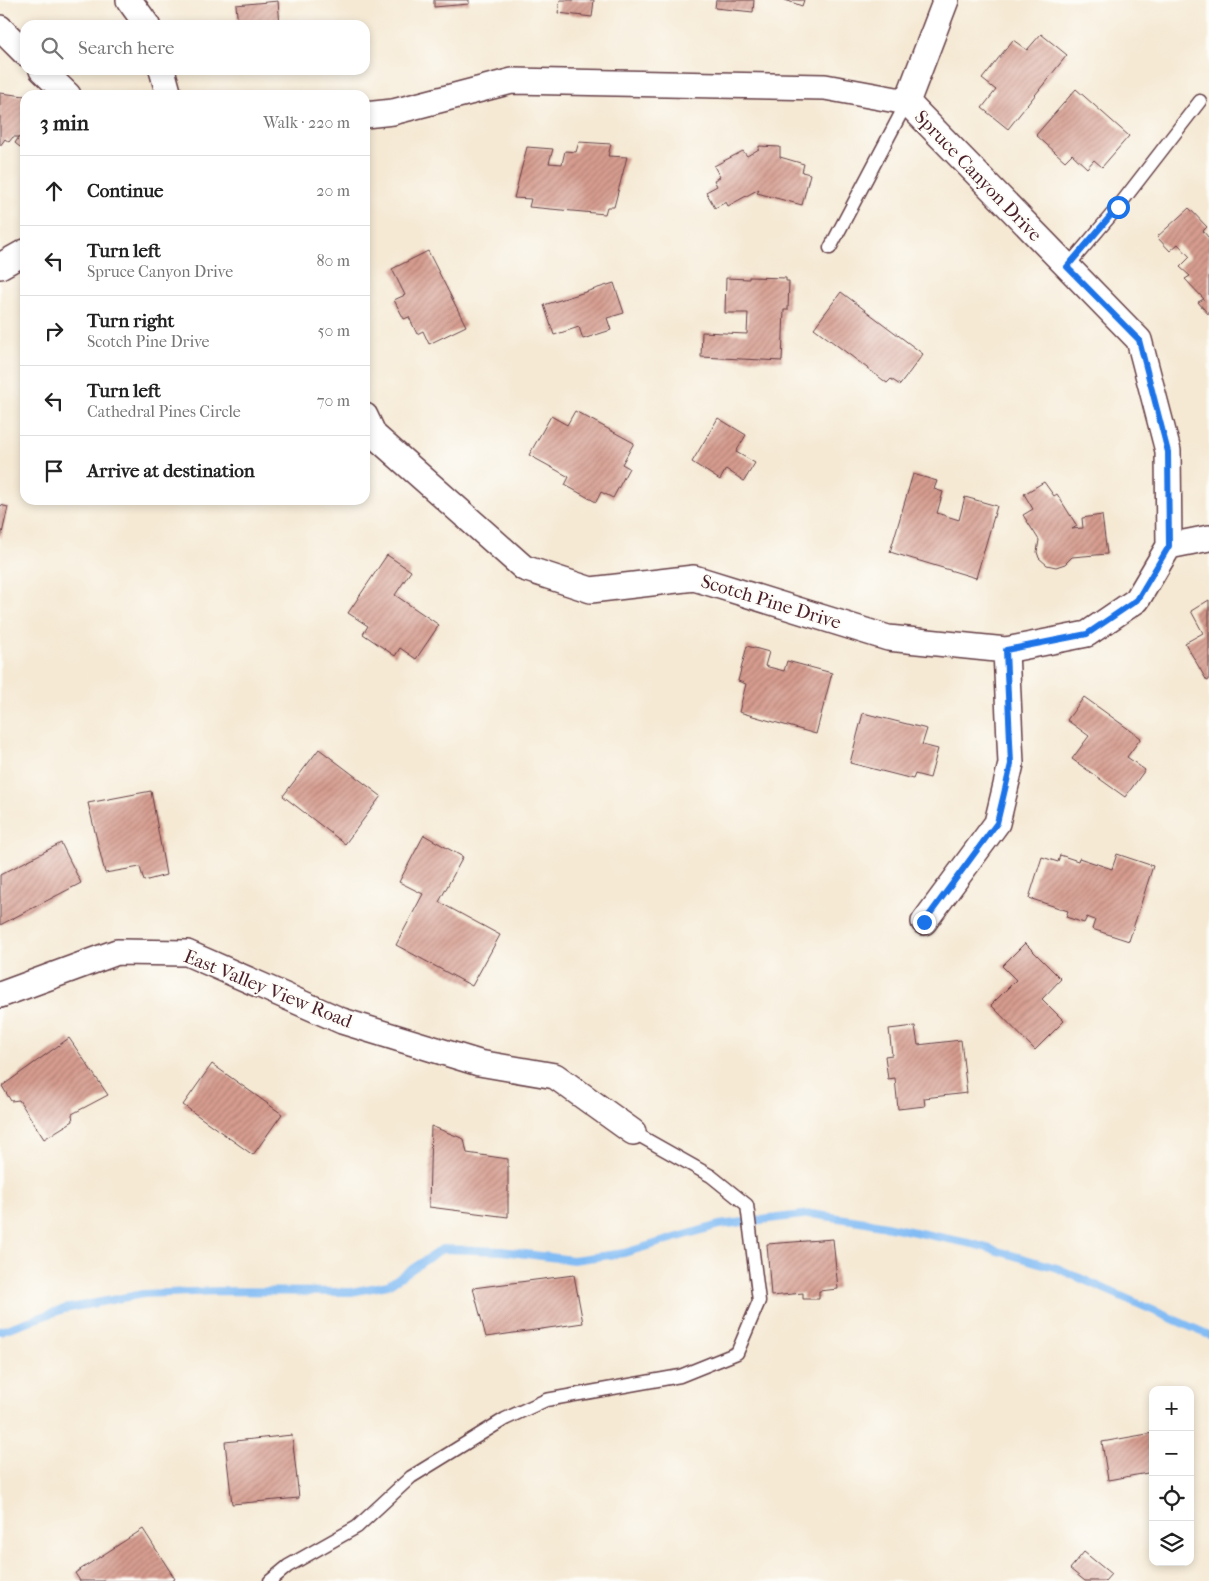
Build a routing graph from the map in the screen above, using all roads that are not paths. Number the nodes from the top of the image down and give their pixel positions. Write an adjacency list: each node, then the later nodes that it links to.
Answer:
1 (129, 0): 4 (street)
2 (145, 0): 5 (street)
3 (946, 0): 13 (street)
4 (145, 20)
5 (148, 20)
6 (0, 28): 7 (street)
7 (20, 48)
8 (47, 75): 10 (street)
9 (163, 75): 11 (street)
10 (63, 90)
11 (168, 90)
12 (1200, 101): 16 (lane)
13 (907, 102): 14 (street, Spruce Canyon Drive); 15 (lane); 16 (street, Spruce Canyon Drive)
14 (370, 114)
15 (830, 248)
16 (1067, 267): 19 (street, Spruce Canyon Drive)
17 (370, 427): 20 (street, Scotch Pine Drive)
18 (1209, 538): 19 (street)
19 (1169, 546): 20 (street, Scotch Pine Drive)
20 (1006, 650): 21 (street)
21 (924, 922)
22 (0, 995): 23 (street, East Valley View Road)
23 (633, 1132): 24 (lane)
24 (270, 1581)

